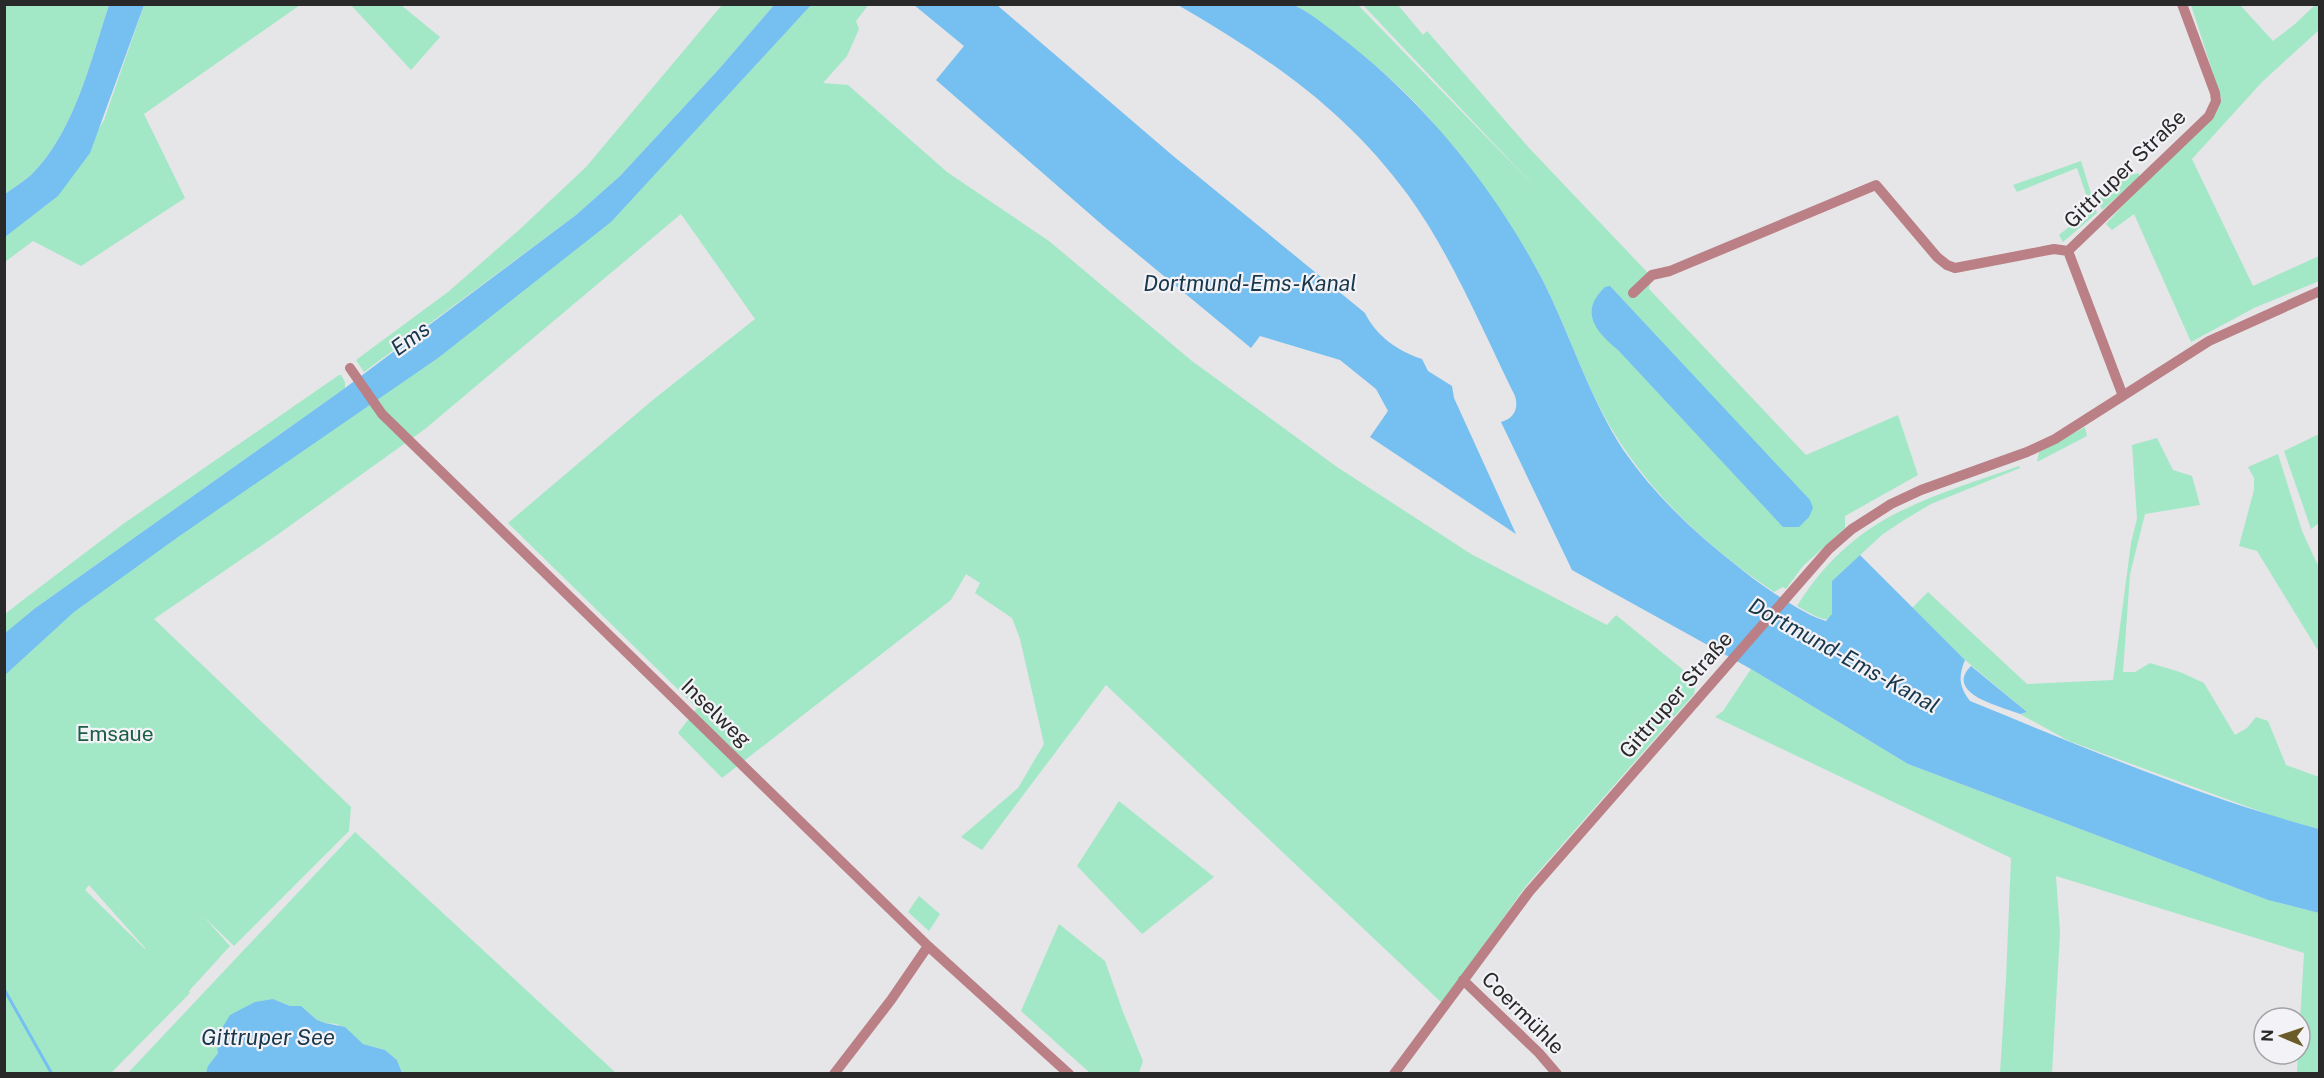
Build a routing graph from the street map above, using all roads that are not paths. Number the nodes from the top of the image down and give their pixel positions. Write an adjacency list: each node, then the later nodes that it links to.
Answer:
1 (2182, 4): 2 (street, Gittruper Straße)
2 (2068, 251): 4 (street); 6 (street, Gittruper Straße)
3 (2319, 291): 6 (street, Gittruper Straße)
4 (1633, 293)
5 (350, 368): 7 (street, Inselweg)
6 (2123, 396): 8 (street, Gittruper Straße)
7 (928, 946): 9 (street); 10 (street, Inselweg)
8 (1462, 980): 11 (street, Gittruper Straße); 12 (street, Coermühle)
9 (834, 1074)
10 (1069, 1074)
11 (1394, 1074)
12 (1557, 1074)

